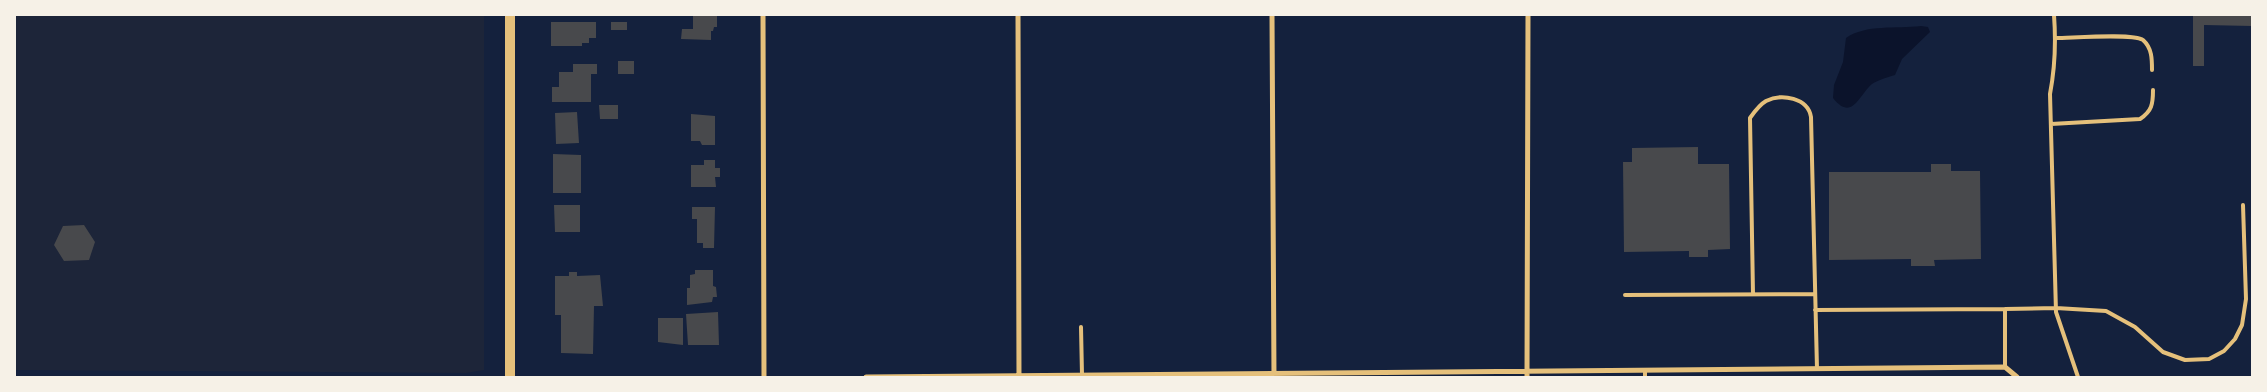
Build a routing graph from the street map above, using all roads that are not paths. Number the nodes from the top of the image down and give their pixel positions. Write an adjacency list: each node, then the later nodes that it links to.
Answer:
1 (510, 15): 27 (main road)
2 (763, 15): 28 (street)
3 (1018, 15): 25 (street)
4 (1272, 15): 26 (street)
5 (1528, 15): 24 (street)
6 (2054, 15): 7 (lane)
7 (2056, 38): 8 (lane); 10 (lane)
8 (2152, 70)
9 (2153, 90): 10 (lane)
10 (2050, 124): 15 (lane)
11 (2243, 206): 15 (lane)
12 (1753, 294): 13 (lane); 13 (lane); 14 (lane)
13 (1815, 294): 16 (lane)
14 (1625, 295)
15 (2056, 308): 17 (lane); 32 (lane)
16 (1816, 310): 17 (lane); 20 (lane)
17 (2005, 310): 19 (lane)
18 (1081, 327): 23 (lane)
19 (2005, 367): 20 (street); 31 (street)
20 (1816, 369): 21 (street)
21 (1784, 370): 22 (street); 30 (street)
22 (1645, 374): 24 (street)
23 (1082, 375): 25 (street); 26 (street)
24 (1527, 375): 26 (street)
25 (1019, 376): 29 (street)
26 (1274, 376)
27 (510, 377)
28 (764, 377)
29 (866, 377)
30 (1784, 377)
31 (2017, 377)
32 (2078, 377)

